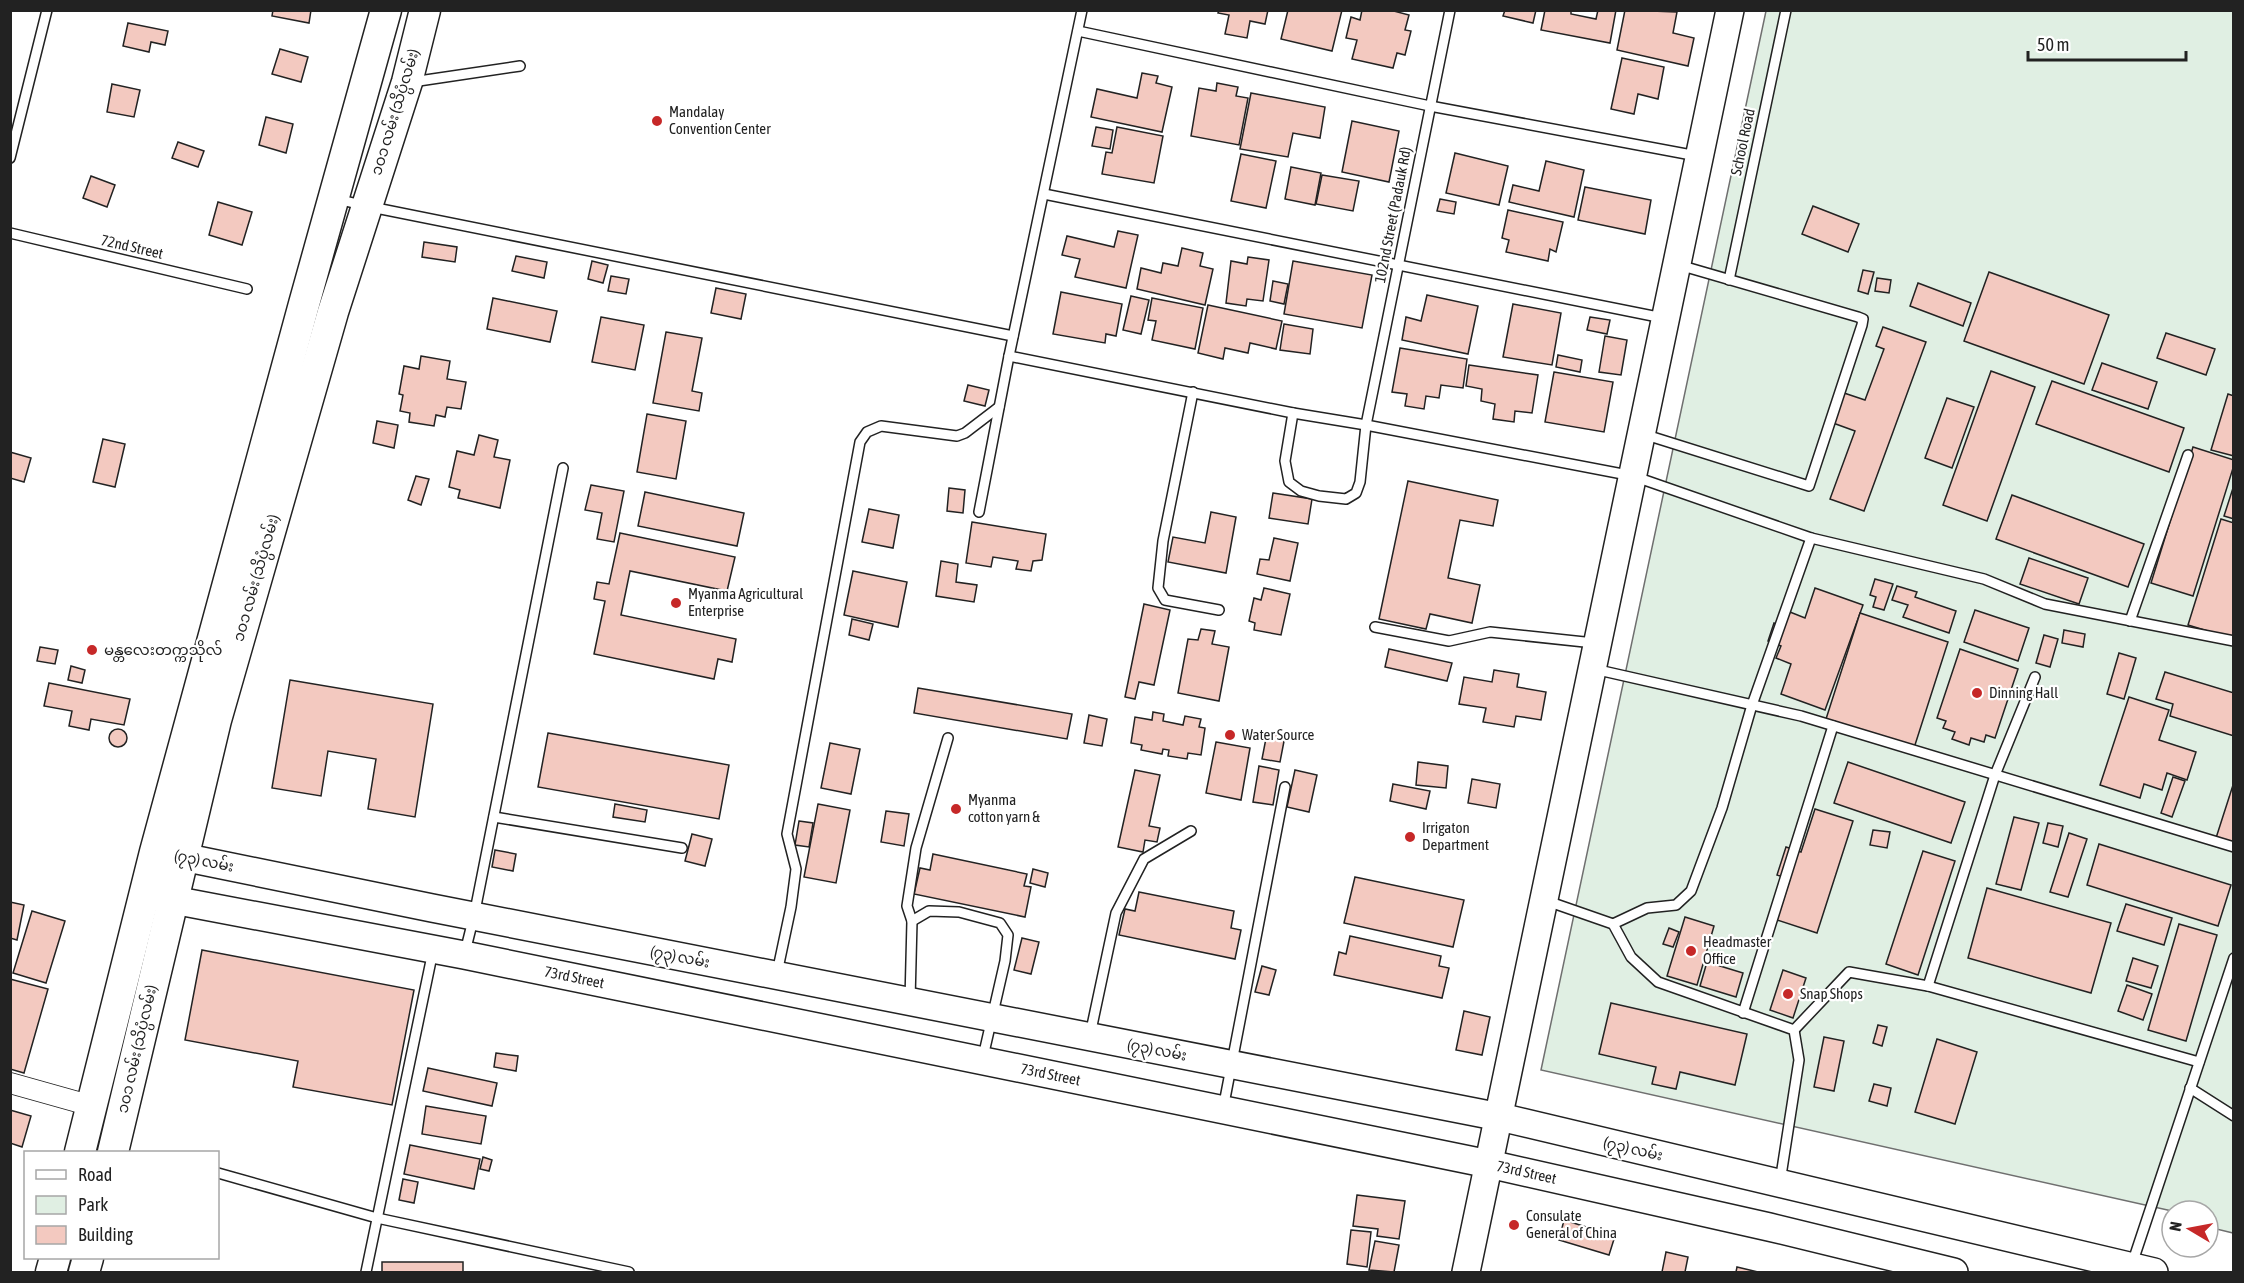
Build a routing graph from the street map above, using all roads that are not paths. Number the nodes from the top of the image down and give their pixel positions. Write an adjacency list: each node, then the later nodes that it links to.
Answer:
1 (47, 10): 13 (lane)
2 (386, 10): 15 (main road, ၁၀၁ လမ်း (သိပ္ပံလမ်း))
3 (425, 10): 10 (main road, ၁၀၁ လမ်း (သိပ္ပံလမ်း))
4 (1082, 10): 8 (lane)
5 (1450, 10): 11 (lane, 102nd Street (Padauk Rd))
6 (1730, 10): 12 (main road)
7 (1786, 10): 20 (lane, School Road)
8 (1078, 31): 11 (lane); 14 (lane)
9 (520, 66): 10 (lane)
10 (407, 82): 16 (main road, ၁၀၁ လမ်း (သိပ္ပံလမ်း))
11 (1430, 106): 12 (lane); 18 (lane, 102nd Street (Padauk Rd))
12 (1699, 156): 19 (main road)
13 (10, 158)
14 (1044, 194): 18 (lane); 25 (lane)
15 (333, 198): 16 (lane); 22 (main road, ၁၀၁ လမ်း (သိပ္ပံလမ်း))
16 (366, 206): 23 (main road, ၁၀၁ လမ်း (သိပ္ပံလမ်း)); 25 (lane)
17 (10, 233): 21 (lane, 72nd Street)
18 (1398, 264): 24 (lane); 30 (lane, 102nd Street (Padauk Rd))
19 (1677, 265): 20 (lane); 24 (main road)
20 (1729, 280): 31 (lane)
21 (246, 289)
22 (304, 304): 23 (main road); 52 (main road, ၁၀၁ လမ်း (သိပ္ပံလမ်း))
23 (333, 312): 52 (main road, ၁၀၁ လမ်း (သိပ္ပံလမ်း))
24 (1666, 319): 31 (main road)
25 (1013, 336): 26 (lane)
26 (1009, 356): 27 (lane); 28 (lane)
27 (1192, 392): 29 (lane); 37 (lane)
28 (999, 407): 35 (lane); 61 (lane)
29 (1293, 413): 30 (lane); 30 (lane, 102nd Street (Padauk Rd))
30 (1366, 425): 34 (lane)
31 (1642, 433): 34 (main road)
32 (2188, 455): 38 (lane)
33 (563, 468): 48 (lane)
34 (1633, 477): 36 (lane); 41 (main road)
35 (979, 512)
36 (1811, 538): 38 (lane); 43 (lane)
37 (1219, 610)
38 (2130, 621): 40 (lane)
39 (1375, 627): 41 (lane)
40 (2234, 641)
41 (1595, 656): 43 (lane); 54 (main road)
42 (2035, 677): 46 (lane)
43 (1752, 705): 44 (lane); 57 (lane)
44 (1833, 726): 46 (lane); 64 (lane)
45 (948, 738): 56 (lane)
46 (1995, 775): 50 (lane); 62 (lane)
47 (1285, 787): 70 (lane)
48 (494, 817): 51 (lane); 55 (lane)
49 (1191, 831): 67 (lane)
50 (2234, 847)
51 (682, 848)
52 (169, 854): 53 (main road, ၁၀၁ လမ်း (သိပ္ပံလမ်း)); 55 (main road, (၇၃) လမ်း)
53 (159, 897): 58 (main road, 73rd Street); 73 (main road, ၁၀၁ လမ်း (သိပ္ပံလမ်း)); 78 (main road, ၁၀၁ လမ်း (သိပ္ပံလမ်း))
54 (1545, 900): 57 (lane); 76 (main road)
55 (474, 916): 59 (lane); 61 (main road, (၇၃) လမ်း)
56 (912, 921): 63 (lane); 65 (lane)
57 (1613, 924): 64 (lane)
58 (434, 949): 59 (main road, 73rd Street); 82 (lane)
59 (464, 955): 68 (main road, 73rd Street)
60 (2234, 958): 69 (lane)
61 (776, 975): 63 (main road, (၇၃) လမ်း)
62 (1928, 986): 66 (lane); 69 (lane)
63 (910, 1002): 65 (main road, (၇၃) လမ်း)
64 (1743, 1013): 66 (lane)
65 (991, 1018): 67 (main road, (၇၃) လမ်း); 68 (lane)
66 (1794, 1030): 81 (lane)
67 (1089, 1037): 70 (main road, (၇၃) လမ်း)
68 (982, 1060): 74 (main road, 73rd Street)
69 (2199, 1062): 72 (lane)
70 (1232, 1065): 74 (lane); 76 (main road, (၇၃) လမ်း)
71 (10, 1083): 73 (street)
72 (2190, 1088): 75 (lane); 84 (lane)
73 (92, 1106): 77 (main road, ၁၀၁ လမ်း (သိပ္ပံလမ်း))
74 (1223, 1109): 79 (main road, 73rd Street)
75 (2234, 1116)
76 (1500, 1117): 79 (main road); 81 (main road, (၇၃) လမ်း)
77 (80, 1151)
78 (113, 1151)
79 (1489, 1164): 83 (main road, 73rd Street); 87 (main road)
80 (219, 1173): 82 (lane)
81 (1780, 1183): 83 (main road); 84 (main road, (၇၃) လမ်း)
82 (377, 1218): 85 (lane); 86 (lane)
83 (1769, 1227): 88 (main road, 73rd Street)
84 (2143, 1270)
85 (366, 1272)
86 (629, 1272)
87 (1466, 1272)
88 (1954, 1272)

